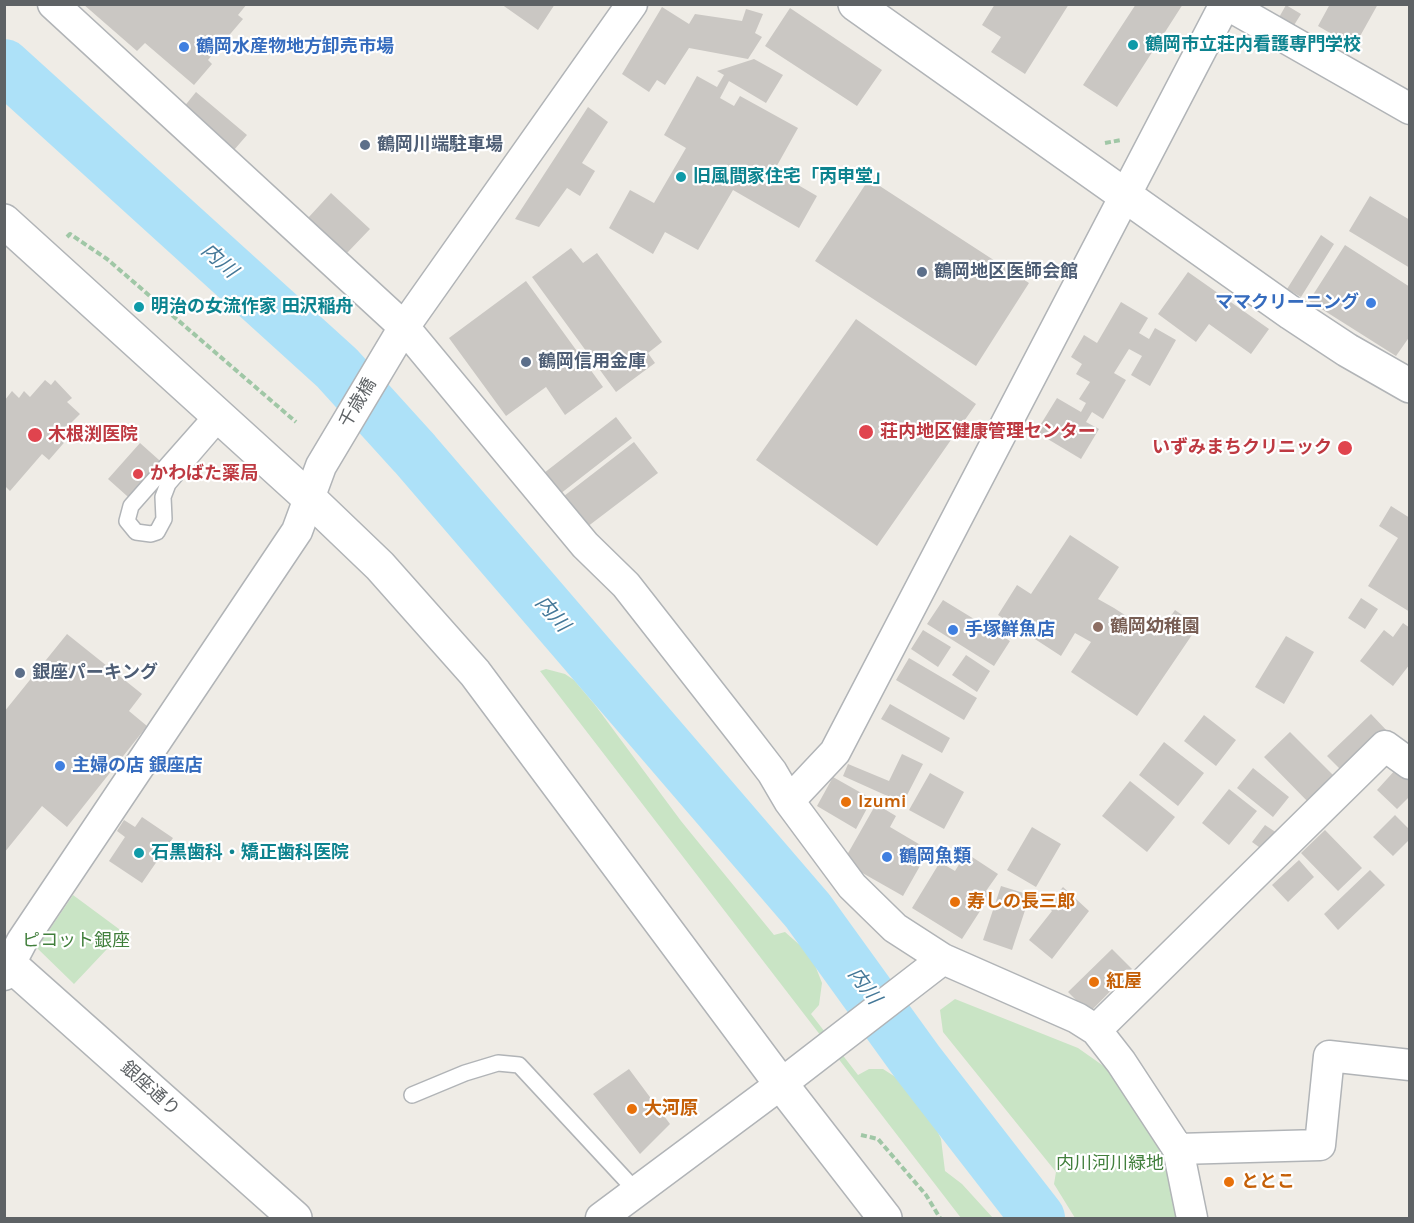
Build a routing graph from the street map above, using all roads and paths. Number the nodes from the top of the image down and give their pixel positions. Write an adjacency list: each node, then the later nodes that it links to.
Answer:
1 (53, 4): 9 (street)
2 (632, 4): 9 (street, 千歳橋)
3 (855, 4): 6 (street)
4 (1226, 4): 5 (street); 6 (street)
5 (1410, 109)
6 (1124, 196): 10 (street); 15 (street)
7 (4, 221): 11 (street)
8 (70, 234): 12 (path)
9 (400, 334): 13 (street, 千歳橋); 15 (street)
10 (1409, 384)
11 (219, 416): 11 (lane); 13 (street)
12 (296, 422)
13 (309, 498): 17 (street, 千歳橋); 20 (street)
14 (1410, 764): 18 (street)
15 (789, 801): 16 (street)
16 (944, 959): 18 (street); 20 (street)
17 (6, 966): 25 (street, 銀座通り)
18 (1096, 1030): 23 (street)
19 (1410, 1065): 23 (street)
20 (781, 1084): 24 (street); 27 (street)
21 (412, 1095): 24 (lane)
22 (858, 1134): 28 (path)
23 (1178, 1149): 29 (street)
24 (637, 1192): 26 (street)
25 (294, 1218)
26 (601, 1218)
27 (885, 1218)
28 (940, 1218)
29 (1192, 1218)

